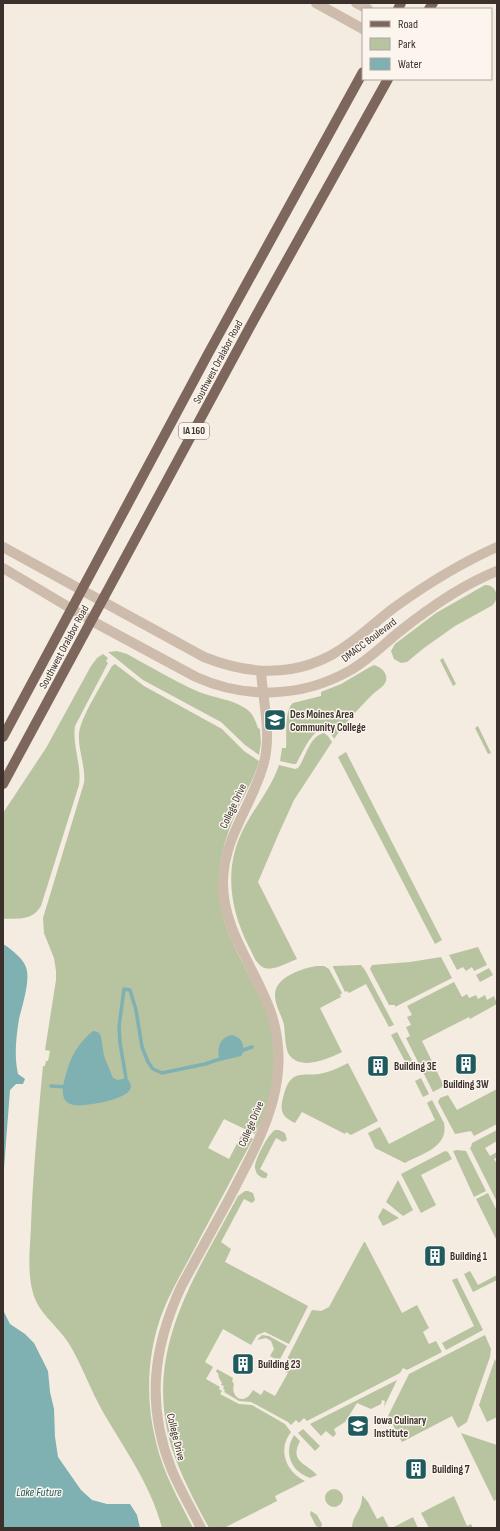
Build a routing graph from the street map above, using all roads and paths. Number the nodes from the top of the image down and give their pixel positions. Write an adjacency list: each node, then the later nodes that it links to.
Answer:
1 (316, 3): 4 (street)
2 (356, 3): 3 (street)
3 (366, 8)
4 (362, 28)
5 (362, 74): 11 (main road, Southwest Oralabor Road / IA 160)
6 (387, 80): 12 (main road, Southwest Oralabor Road / IA 160)
7 (3, 547): 11 (street, DMACC Boulevard)
8 (497, 547): 15 (street, DMACC Boulevard)
9 (3, 568): 13 (street, DMACC Boulevard)
10 (497, 570): 16 (street, DMACC Boulevard)
11 (82, 590): 12 (street, DMACC Boulevard); 13 (main road, Southwest Oralabor Road / IA 160)
12 (102, 601): 14 (main road, Southwest Oralabor Road / IA 160); 15 (street, DMACC Boulevard)
13 (72, 609): 14 (street, DMACC Boulevard); 17 (main road, Southwest Oralabor Road / IA 160)
14 (92, 621): 16 (street, DMACC Boulevard); 18 (main road, Southwest Oralabor Road / IA 160)
15 (260, 671): 16 (street, College Drive)
16 (262, 693): 19 (street, College Drive)
17 (3, 737)
18 (3, 784)
19 (201, 1528)

